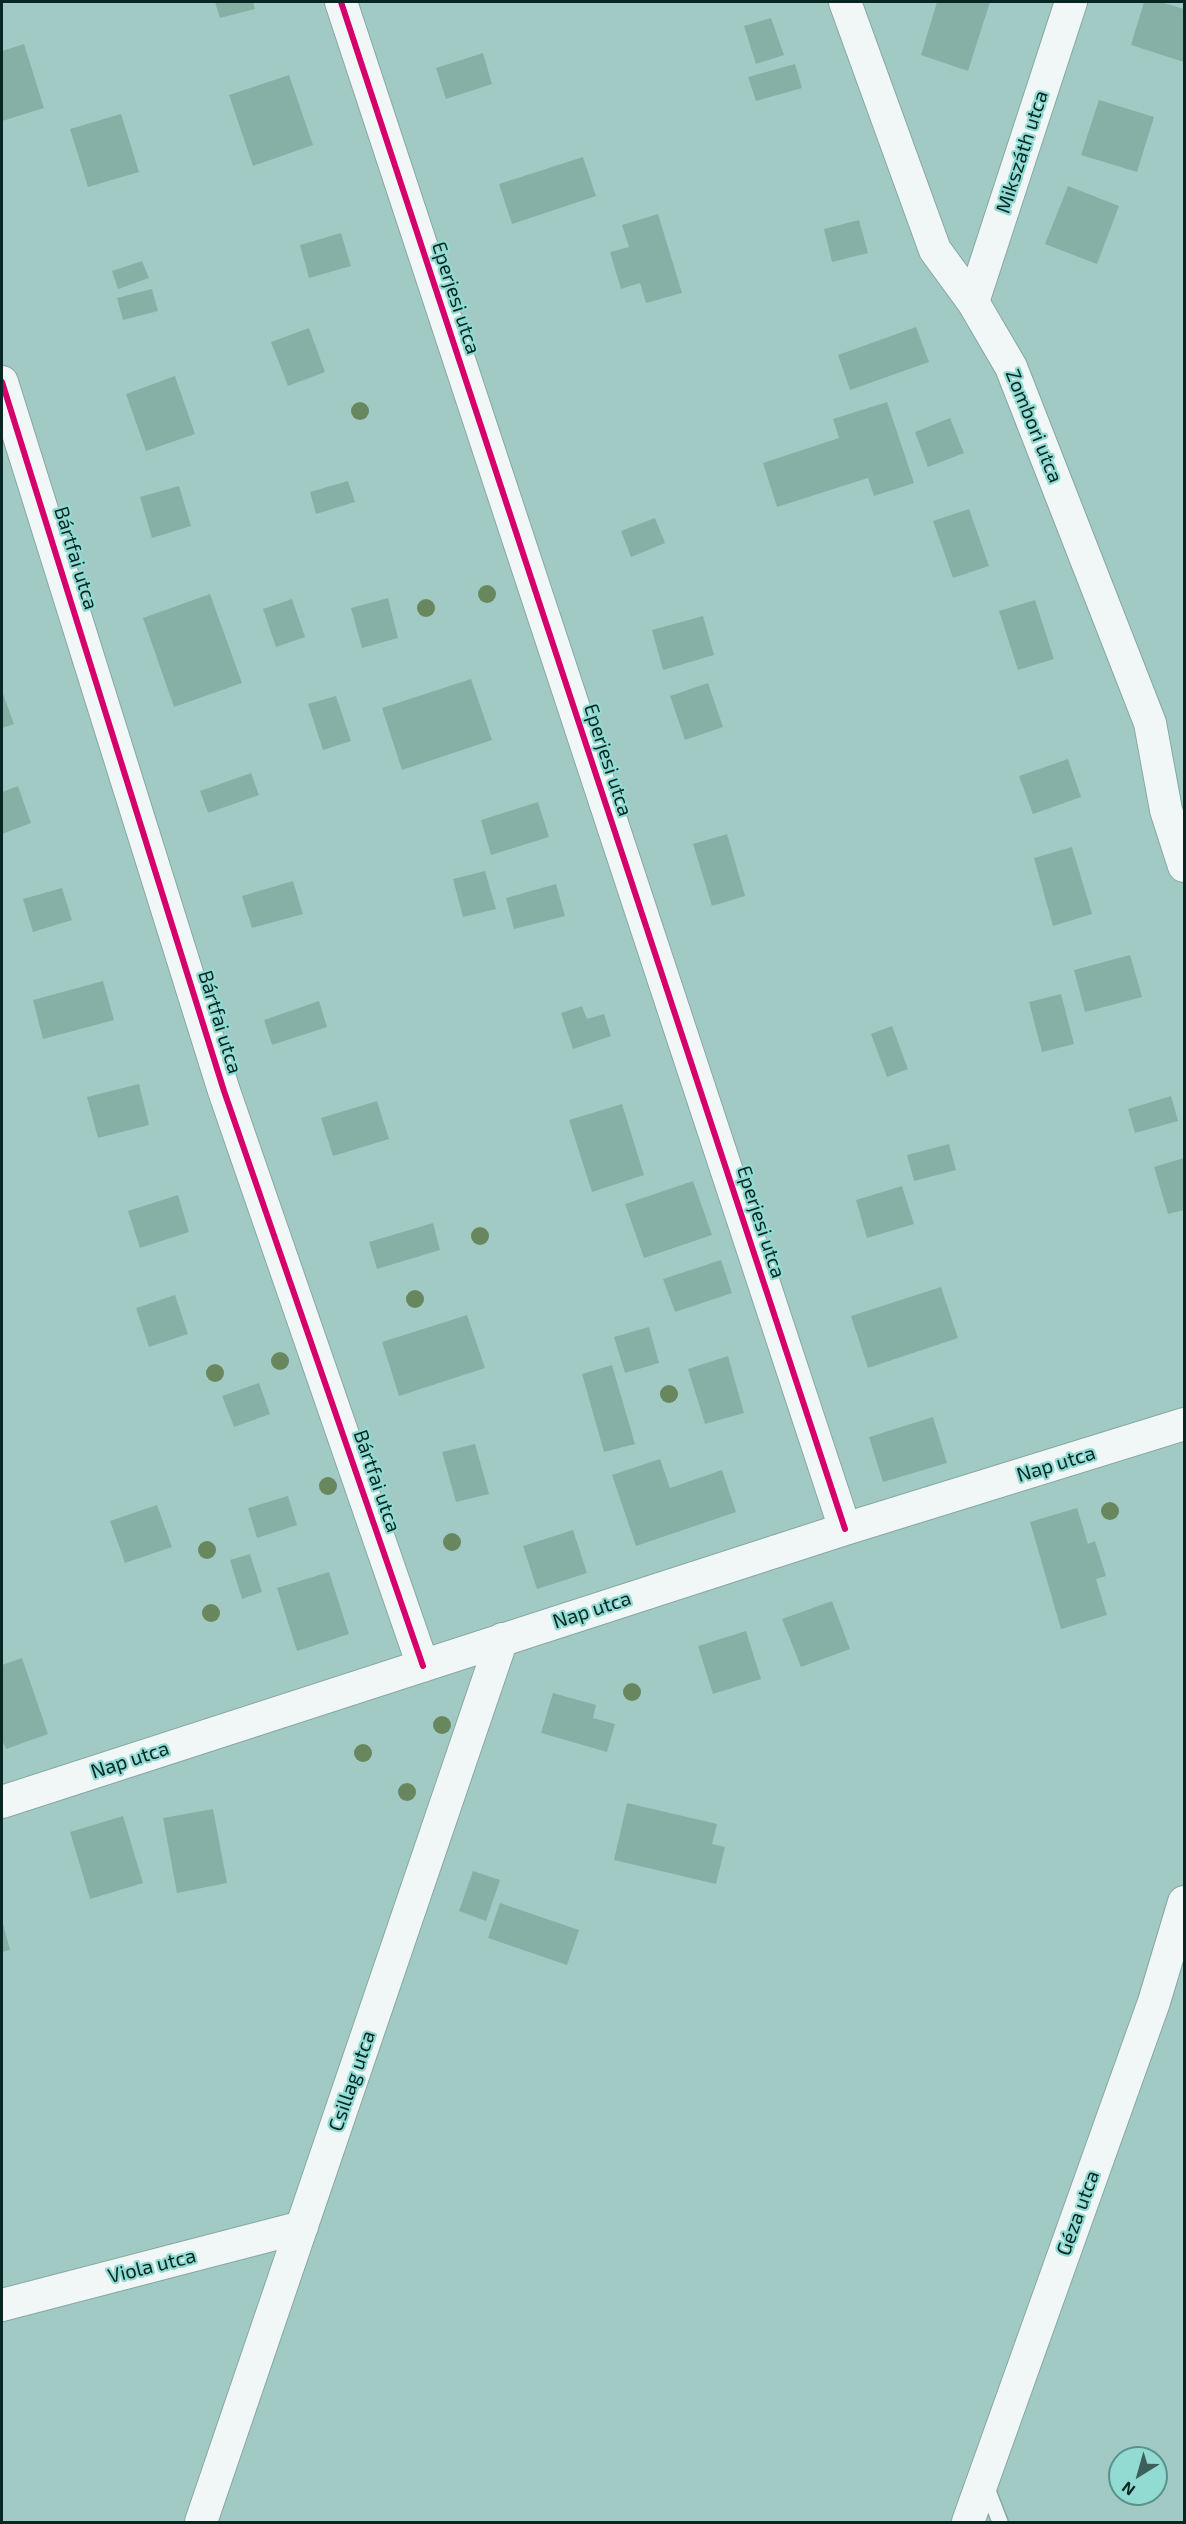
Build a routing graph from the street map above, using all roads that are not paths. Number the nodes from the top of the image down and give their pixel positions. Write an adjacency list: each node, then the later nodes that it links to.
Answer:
1 (341, 2): 8 (street, Eperjesi utca)
2 (845, 2): 4 (street, Zombori utca)
3 (1071, 2): 4 (street, Mikszáth utca)
4 (974, 302): 6 (street, Zombori utca)
5 (2, 382): 10 (street, Bártfai utca)
6 (1185, 867)
7 (1185, 1424): 8 (street, Nap utca)
8 (845, 1529): 9 (street, Nap utca)
9 (502, 1639): 10 (street, Nap utca); 13 (street, Csillag utca)
10 (423, 1666): 11 (street, Nap utca)
11 (2, 1802)
12 (1185, 1902): 15 (street, Géza utca)
13 (302, 2228): 14 (street, Viola utca); 16 (street, Csillag utca)
14 (2, 2305)
15 (983, 2477): 17 (street, Géza utca); 18 (lane)
16 (201, 2523)
17 (968, 2523)
18 (1000, 2523)

